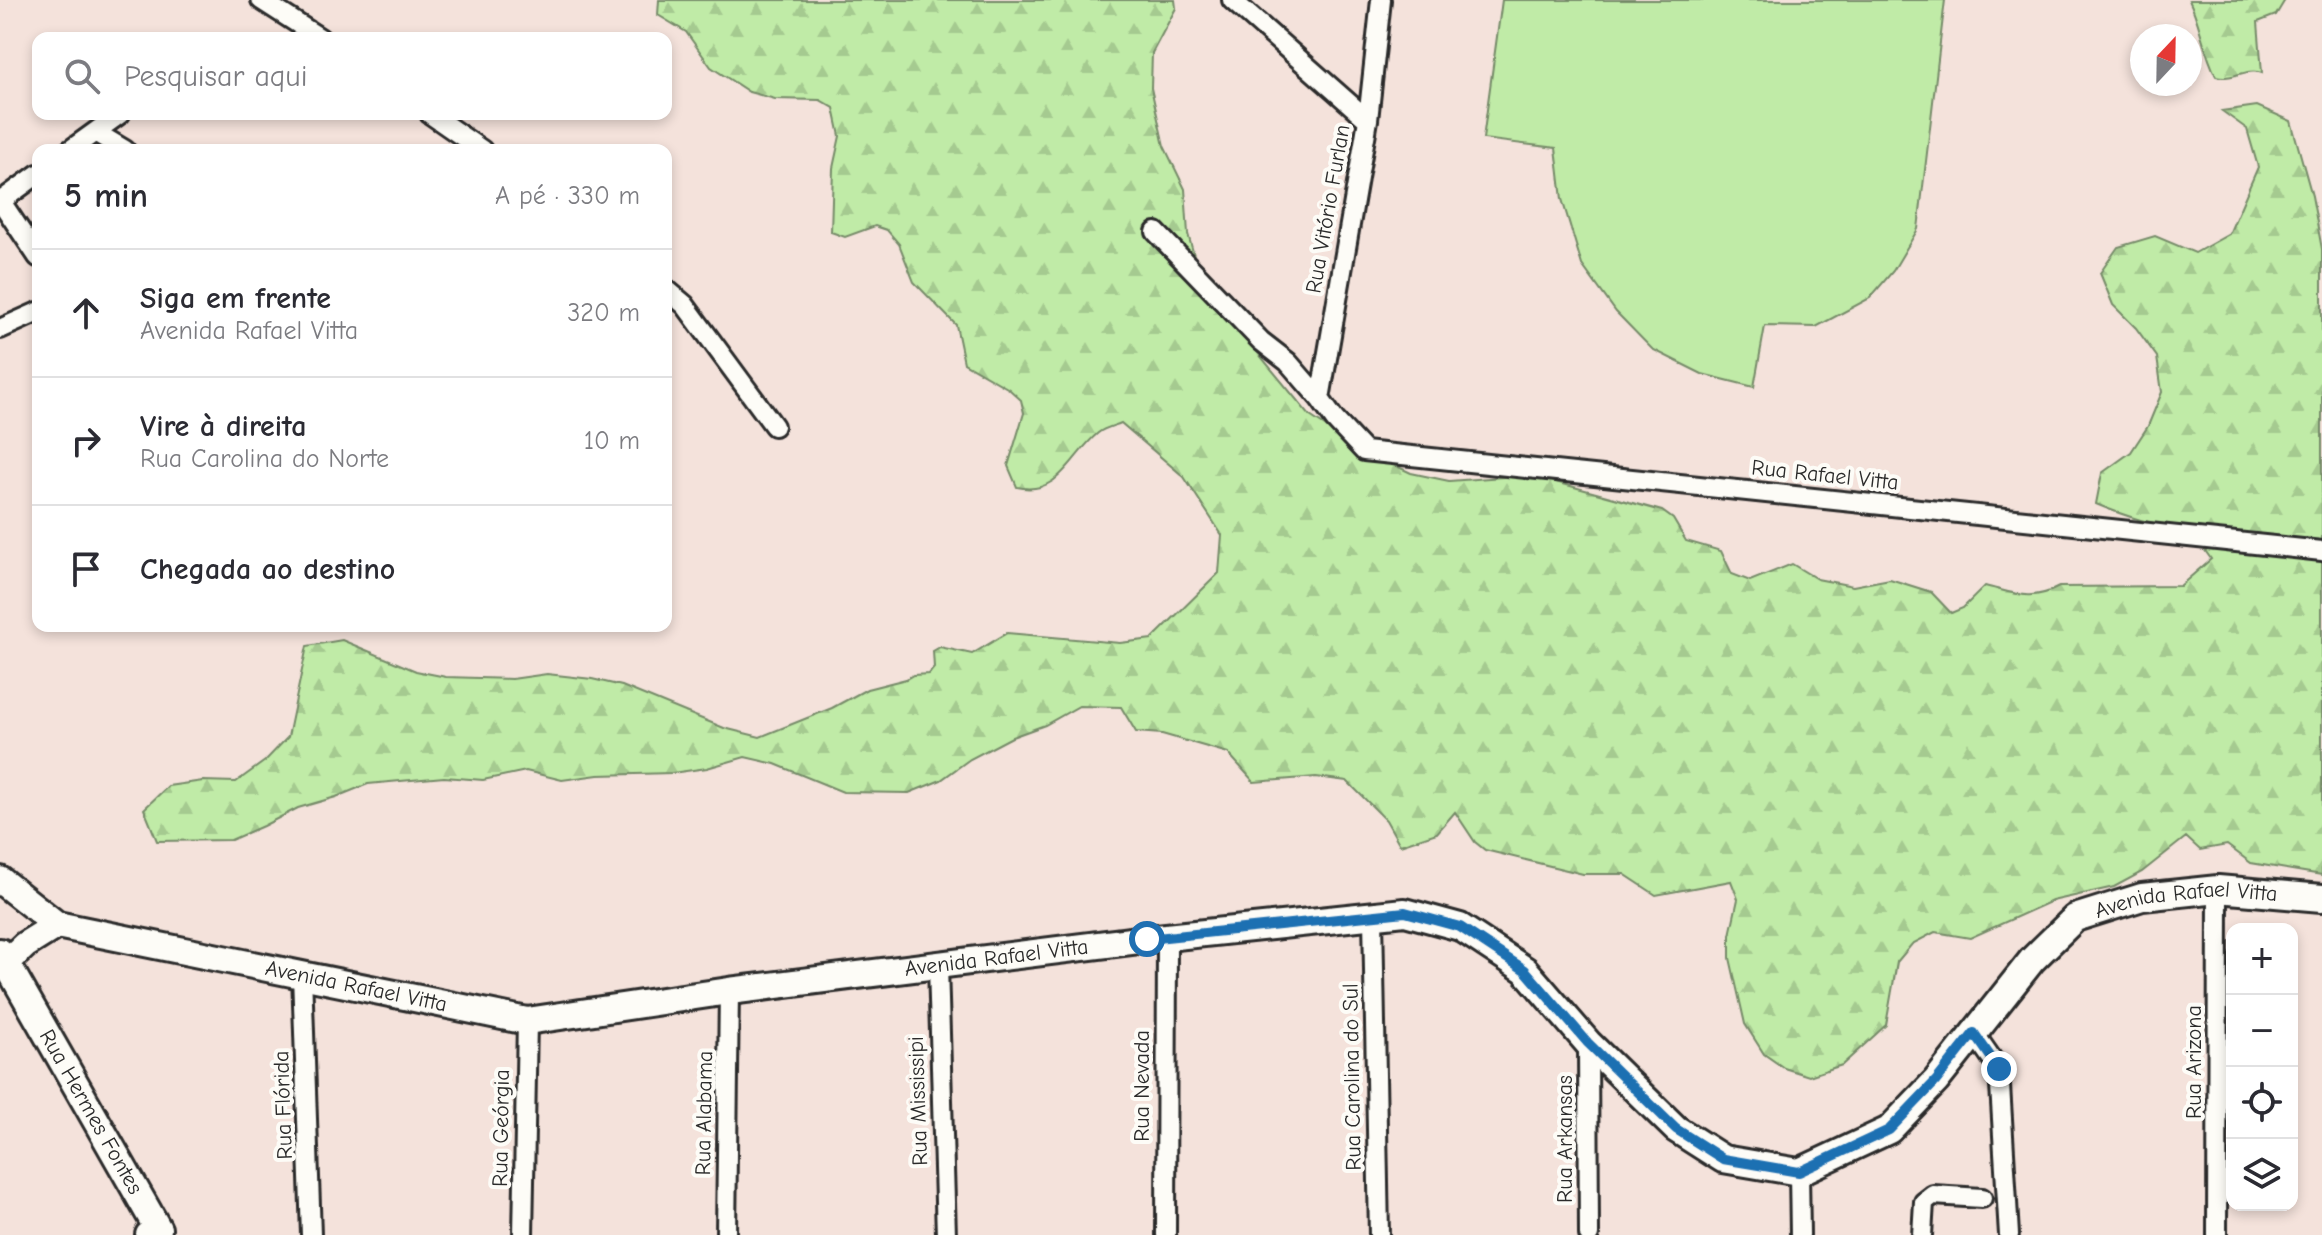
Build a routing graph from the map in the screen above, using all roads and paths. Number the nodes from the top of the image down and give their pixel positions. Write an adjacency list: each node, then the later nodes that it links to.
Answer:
1 (261, 0): 4 (street)
2 (1232, 0): 7 (street)
3 (1381, 0): 7 (street, Rua Vitório Furlan)
4 (306, 32)
5 (112, 120): 8 (street)
6 (439, 120): 11 (street)
7 (1368, 120): 19 (street, Rua Vitório Furlan)
8 (95, 132): 9 (street); 10 (street)
9 (78, 144)
10 (115, 144)
11 (473, 144)
12 (32, 178): 13 (street)
13 (0, 200): 15 (street)
14 (1156, 232): 19 (street)
15 (32, 248)
16 (672, 294): 20 (street)
17 (32, 315): 18 (street)
18 (0, 329)
19 (1320, 399): 21 (street, Rua Rafael Vitta)
20 (774, 426)
21 (2322, 551)
22 (0, 880): 26 (main road, Avenida Rafael Vitta)
23 (2218, 889): 24 (main road, Avenida Rafael Vitta); 33 (main road, Avenida Rafael Vitta); 48 (street, Rua Arizona)
24 (2322, 898)
25 (1373, 917): 27 (main road, Avenida Rafael Vitta); 34 (main road, Avenida Rafael Vitta); 43 (street, Rua Carolina do Sul)
26 (57, 925): 28 (main road); 30 (main road, Avenida Rafael Vitta)
27 (1167, 938): 29 (main road, Avenida Rafael Vitta); 42 (street, Rua Nevada)
28 (3, 958): 37 (main road, Rua Hermes Fontes)
29 (938, 966): 31 (main road, Avenida Rafael Vitta); 41 (street, Rua Mississipi)
30 (302, 974): 32 (main road, Avenida Rafael Vitta); 38 (street, Rua Flórida)
31 (729, 991): 32 (main road, Avenida Rafael Vitta); 40 (street, Rua Alabama)
32 (527, 1021): 39 (street, Rua Geórgia)
33 (1974, 1033): 35 (main road, Avenida Rafael Vitta); 47 (street)
34 (1588, 1043): 35 (main road, Avenida Rafael Vitta); 44 (street, Rua Arkansas)
35 (1799, 1172): 45 (street)
36 (1982, 1198): 46 (street)
37 (154, 1232)
38 (311, 1235)
39 (523, 1235)
40 (726, 1235)
41 (946, 1235)
42 (1166, 1235)
43 (1379, 1235)
44 (1589, 1235)
45 (1800, 1235)
46 (1922, 1235)
47 (2009, 1235)
48 (2217, 1235)

